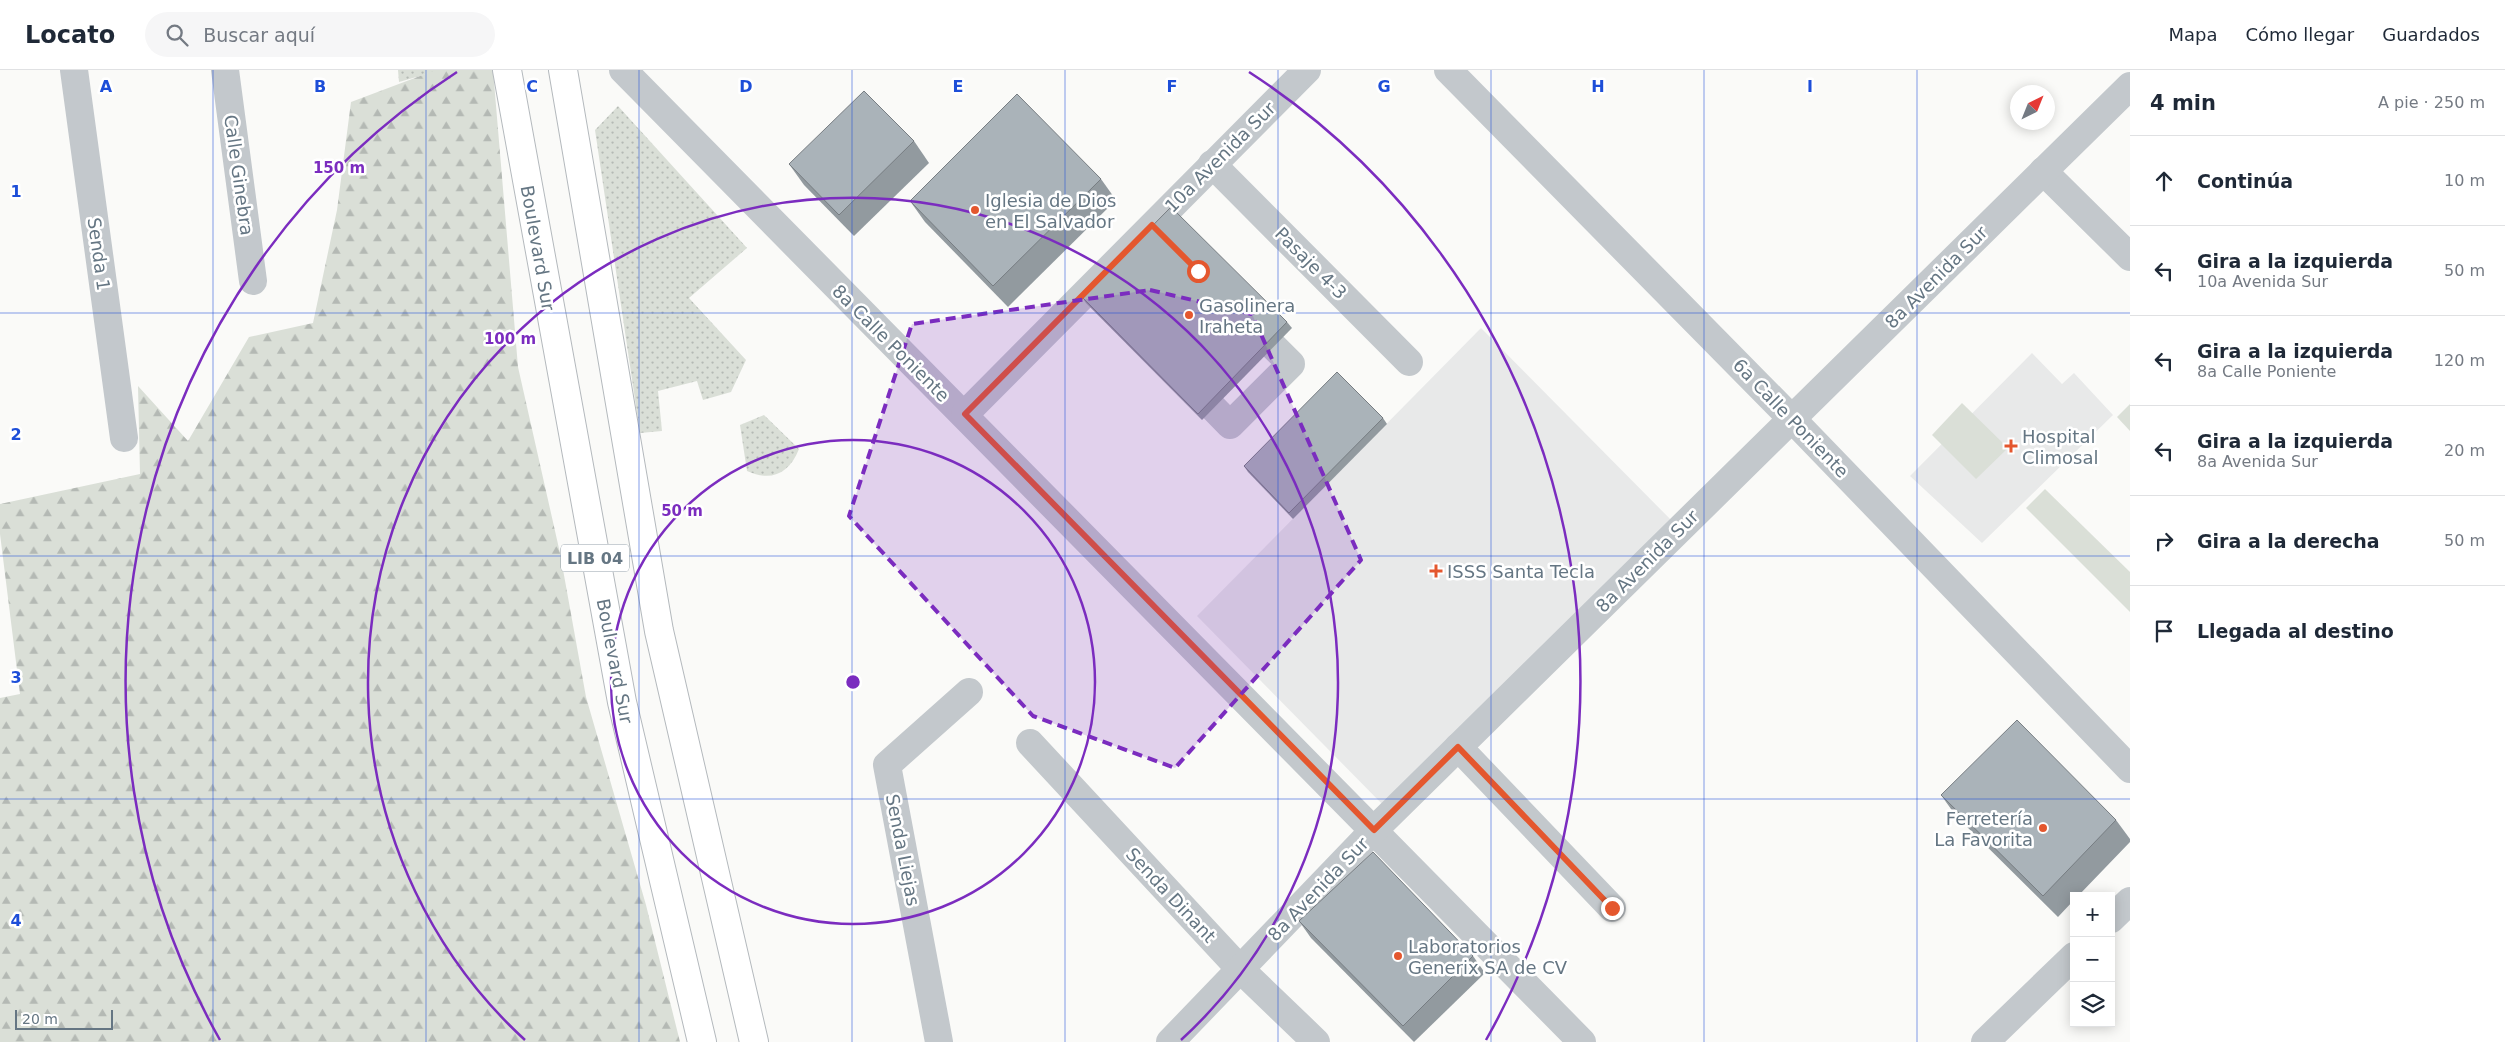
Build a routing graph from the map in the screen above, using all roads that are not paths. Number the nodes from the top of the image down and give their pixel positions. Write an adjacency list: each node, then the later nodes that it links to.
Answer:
1 (74, 70): 22 (street, Senda 1)
2 (226, 70): 14 (street, Calle Ginebra)
3 (506, 70): 33 (highway, Boulevard Sur / LIB 04)
4 (563, 70): 34 (highway, LIB 04)
5 (624, 70): 20 (street, 8a Calle Poniente)
6 (1307, 70): 9 (street, 10a Avenida Sur)
7 (1448, 70): 21 (street, 6a Calle Poniente)
8 (2130, 86): 10 (street, 8a Avenida Sur)
9 (1212, 164): 11 (street, 10a Avenida Sur); 19 (street, Pasaje 4-3)
10 (2043, 171): 13 (street); 21 (street, 8a Avenida Sur)
11 (1152, 225): 12 (street); 15 (street, 10a Avenida Sur)
12 (1172, 245)
13 (2130, 256)
14 (254, 281)
15 (1092, 286): 16 (street); 20 (street, 10a Avenida Sur)
16 (1112, 306)
17 (1233, 315): 18 (street)
18 (1202, 355)
19 (1409, 362)
20 (965, 414): 27 (street, 8a Calle Poniente)
21 (1792, 419): 25 (street, 8a Avenida Sur); 26 (street, 6a Calle Poniente)
22 (124, 438)
23 (969, 692): 35 (street, Senda Liejas)
24 (1030, 743): 32 (street, Senda Dinant)
25 (1458, 747): 27 (street, 8a Avenida Sur); 29 (street)
26 (2130, 769)
27 (1374, 830): 32 (street, 8a Avenida Sur); 38 (street, 8a Calle Poniente)
28 (2130, 901): 30 (street)
29 (1612, 908)
30 (2115, 915)
31 (2070, 960): 39 (street)
32 (1240, 969): 36 (street, 8a Avenida Sur); 37 (street, Senda Dinant)
33 (702, 1042)
34 (754, 1042)
35 (939, 1042)
36 (1170, 1042)
37 (1316, 1042)
38 (1582, 1042)
39 (1985, 1042)

